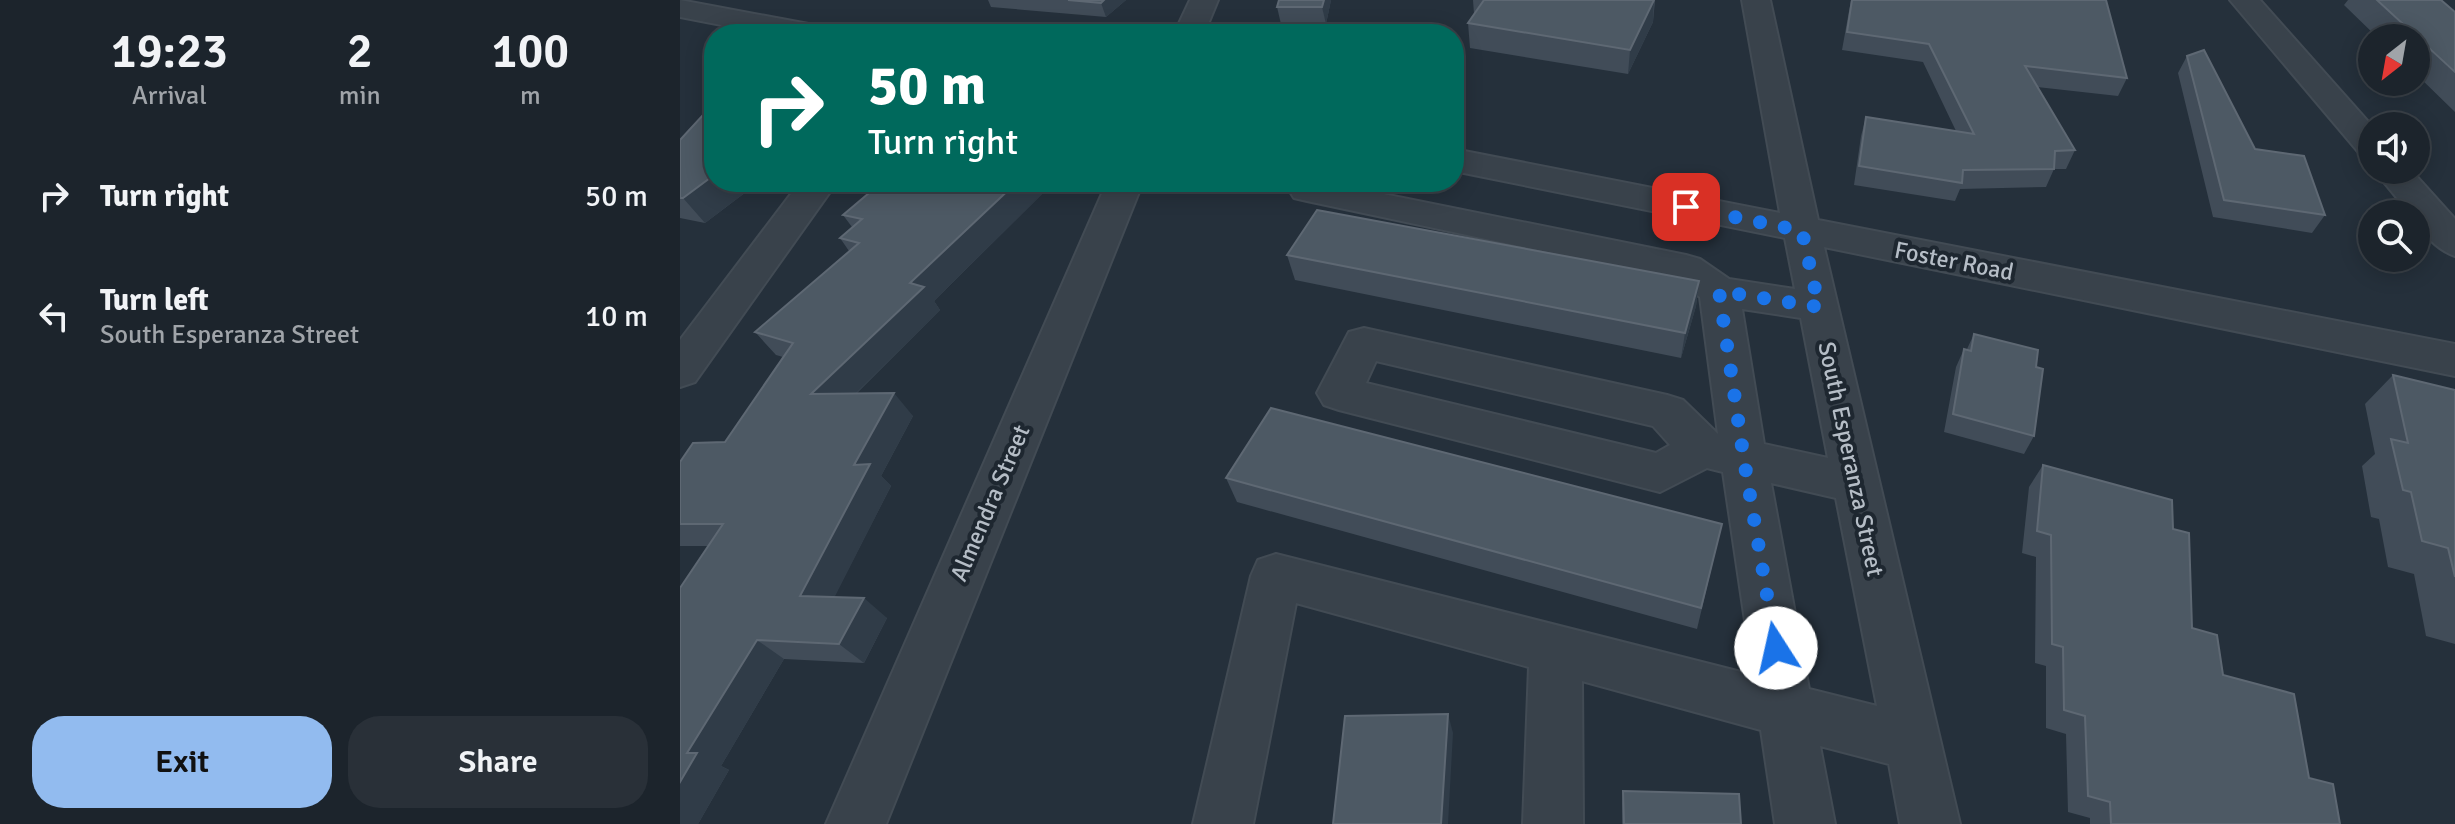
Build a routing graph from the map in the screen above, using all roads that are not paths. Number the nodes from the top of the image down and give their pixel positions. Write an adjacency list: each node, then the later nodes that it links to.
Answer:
1 (1204, 0): 6 (street)
2 (1756, 0): 14 (street, South Esperanza Street)
3 (2244, 0): 7 (street)
4 (684, 7): 5 (street)
5 (766, 24)
6 (1193, 24)
7 (2358, 131)
8 (1464, 162): 9 (street, Foster Road)
9 (1571, 184): 14 (street, Foster Road); 15 (street)
10 (2404, 184): 16 (street)
11 (812, 192): 20 (street)
12 (1121, 192): 26 (street, Almendra Street)
13 (1317, 192): 15 (street)
14 (1802, 231): 18 (street, South Esperanza Street); 19 (street, Foster Road)
15 (1552, 239): 17 (street)
16 (2455, 243)
17 (1719, 291): 18 (street); 21 (street)
18 (1819, 307): 22 (street, South Esperanza Street)
19 (2455, 360)
20 (680, 371)
21 (1723, 454): 21 (street); 22 (street); 24 (street)
22 (1856, 483): 25 (street, South Esperanza Street)
23 (1556, 649): 24 (street); 27 (street); 28 (street)
24 (1787, 710): 25 (street); 29 (street)
25 (1912, 743): 30 (street, South Esperanza Street)
26 (856, 824)
27 (1223, 824)
28 (1553, 824)
29 (1805, 824)
30 (1930, 824)

